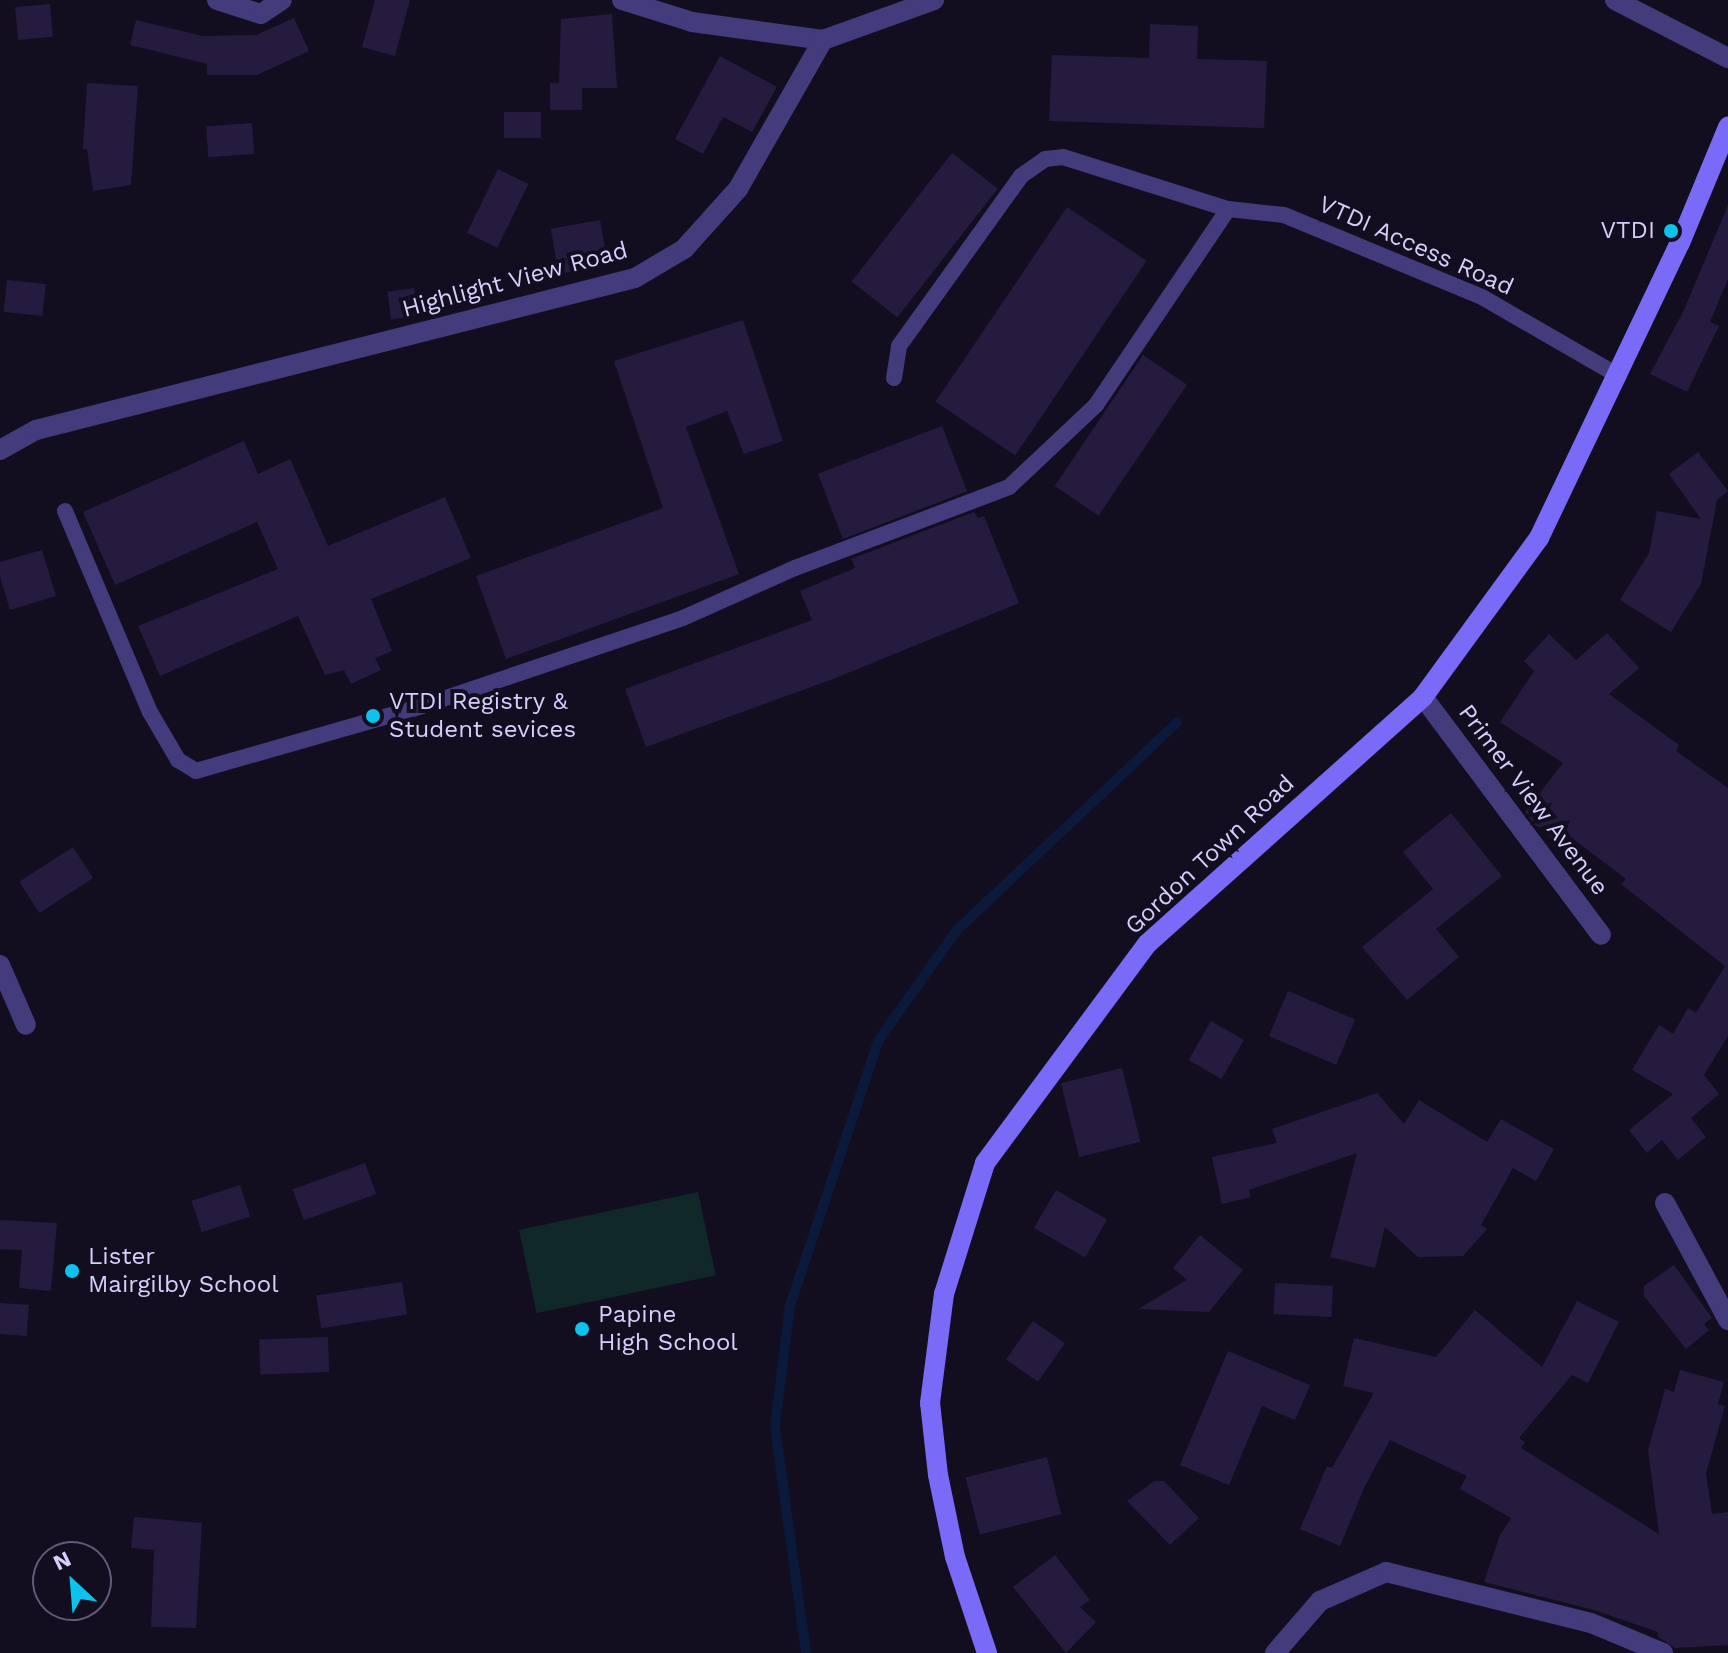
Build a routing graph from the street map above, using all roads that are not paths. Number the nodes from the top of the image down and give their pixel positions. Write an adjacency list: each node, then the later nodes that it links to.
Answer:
1 (217, 0): 2 (street)
2 (282, 0)
3 (622, 0): 6 (street)
4 (934, 0): 6 (street)
5 (1615, 0): 7 (street)
6 (823, 40): 12 (street, Highlight View Road)
7 (1728, 58)
8 (1728, 127): 10 (main road, Gordon Town Road)
9 (1228, 209): 10 (lane, VTDI Access Road); 11 (lane, VTDI Access Road); 13 (lane)
10 (1619, 376): 14 (main road, Gordon Town Road)
11 (894, 378)
12 (0, 450)
13 (65, 511)
14 (1423, 697): 15 (street, Primer View Avenue); 20 (main road, Gordon Town Road)
15 (1601, 935)
16 (0, 965): 17 (street)
17 (26, 1025)
18 (1665, 1203): 19 (street)
19 (1728, 1320)
20 (987, 1653)
21 (1275, 1653): 22 (street)
22 (1663, 1653)

